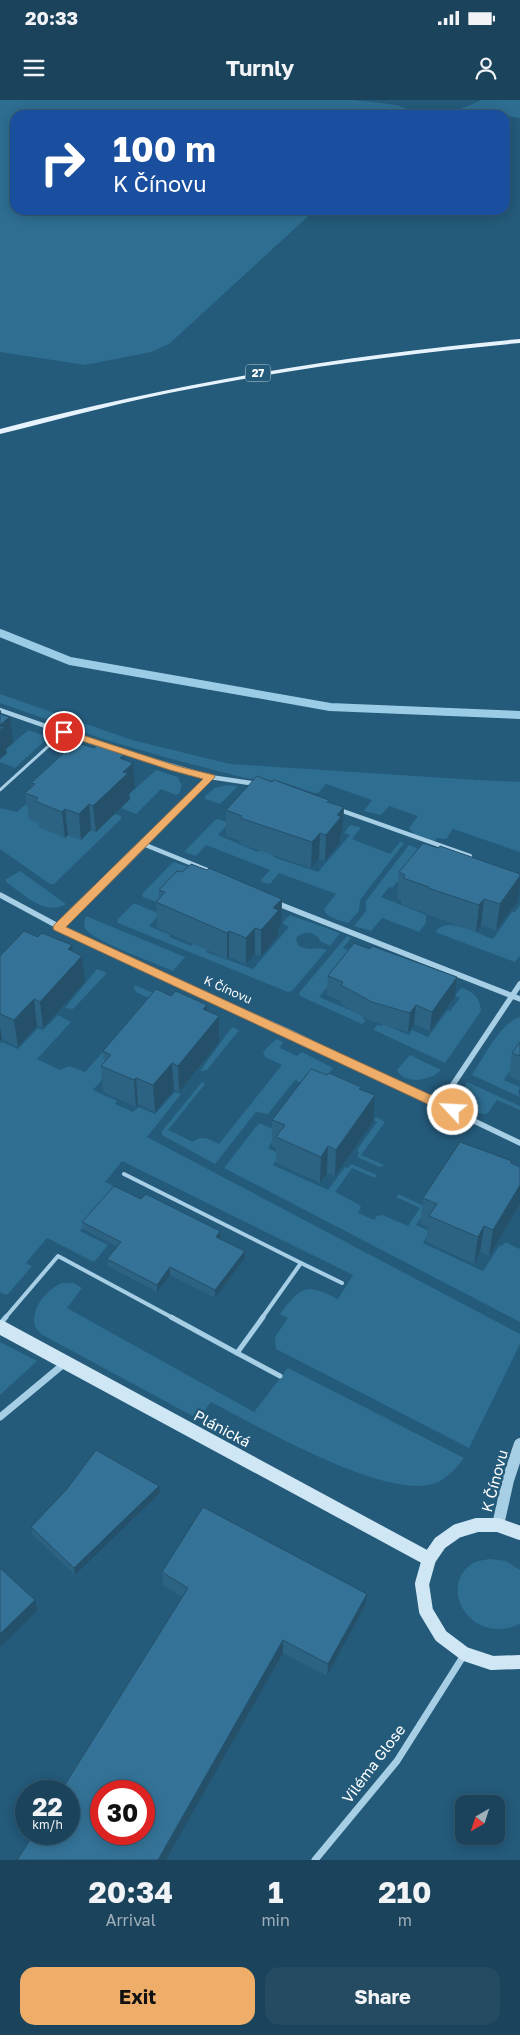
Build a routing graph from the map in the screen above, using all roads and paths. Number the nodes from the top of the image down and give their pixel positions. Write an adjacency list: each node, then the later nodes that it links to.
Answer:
1 (520, 340): 2 (main road, 27)
2 (0, 432)
3 (0, 710): 4 (street)
4 (64, 732): 5 (street); 7 (lane)
5 (210, 777): 6 (street); 9 (street)
6 (260, 785)
7 (0, 790)
8 (331, 807): 10 (street)
9 (143, 844): 11 (street); 14 (street)
10 (476, 858)
11 (222, 877)
12 (0, 895): 14 (street, K Čínovu)
13 (267, 898): 16 (street)
14 (58, 928): 18 (street, K Čínovu)
15 (520, 984): 16 (street)
16 (512, 996): 17 (street); 18 (street)
17 (520, 999)
18 (440, 1104): 19 (street, K Čínovu)
19 (520, 1143)
20 (124, 1174): 21 (lane)
21 (301, 1263): 22 (lane); 24 (lane)
22 (342, 1283)
23 (0, 1326): 24 (lane); 25 (main road, Plánická)
24 (237, 1353): 26 (lane)
25 (66, 1362): 27 (street); 31 (main road, Plánická)
26 (280, 1376)
27 (0, 1417)
28 (520, 1444): 29 (street, K Čínovu)
29 (498, 1526): 30 (main road); 31 (main road)
30 (520, 1533)
31 (428, 1559): 32 (main road)
32 (464, 1654): 33 (main road); 34 (street, Viléma Glose)
33 (520, 1662)
34 (315, 1860)

